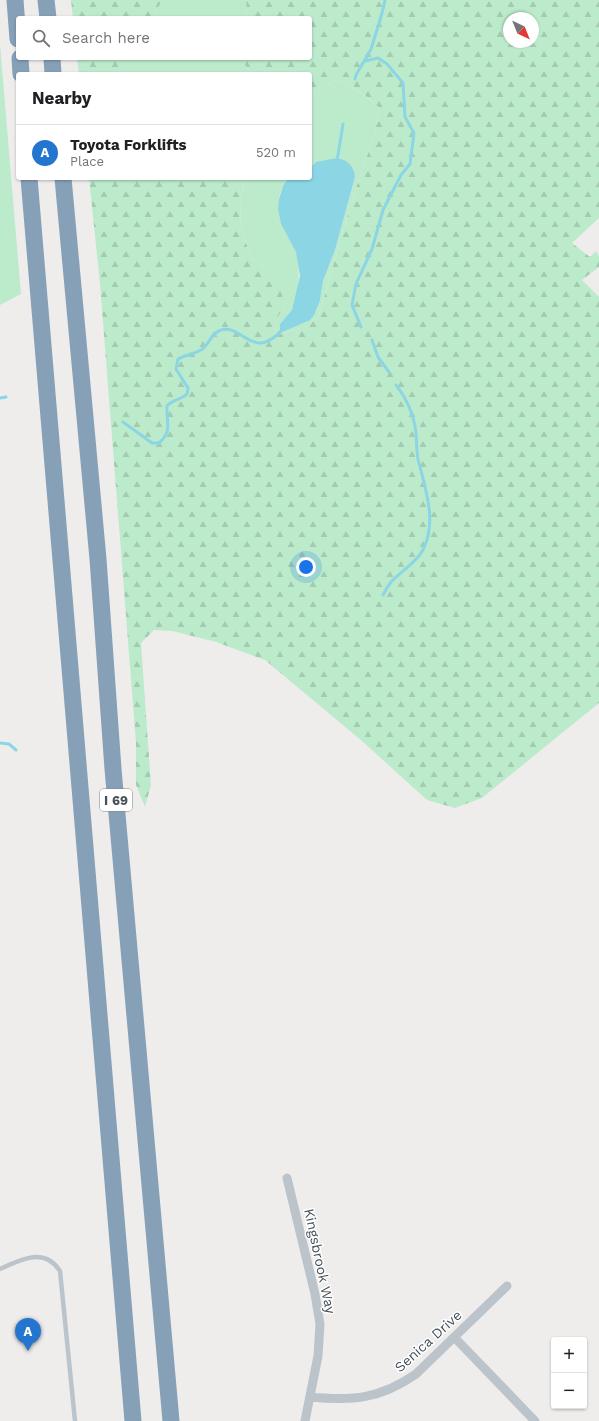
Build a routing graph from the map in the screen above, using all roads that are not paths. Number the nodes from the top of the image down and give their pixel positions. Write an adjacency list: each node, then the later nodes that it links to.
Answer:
1 (15, 0): 3 (highway)
2 (46, 0): 4 (highway)
3 (16, 16)
4 (48, 16)
5 (20, 60): 7 (highway)
6 (52, 60): 8 (highway)
7 (21, 72)
8 (53, 72)
9 (29, 180): 17 (highway, I 69)
10 (63, 180): 18 (highway, I 69)
11 (287, 1178): 15 (street, Kingsbrook Way)
12 (0, 1269): 16 (lane)
13 (507, 1286): 14 (street, Senica Drive)
14 (454, 1337): 15 (street, Senica Drive); 20 (street)
15 (310, 1397): 19 (street, Kingsbrook Way)
16 (75, 1421)
17 (133, 1421)
18 (172, 1421)
19 (305, 1421)
20 (535, 1421)

